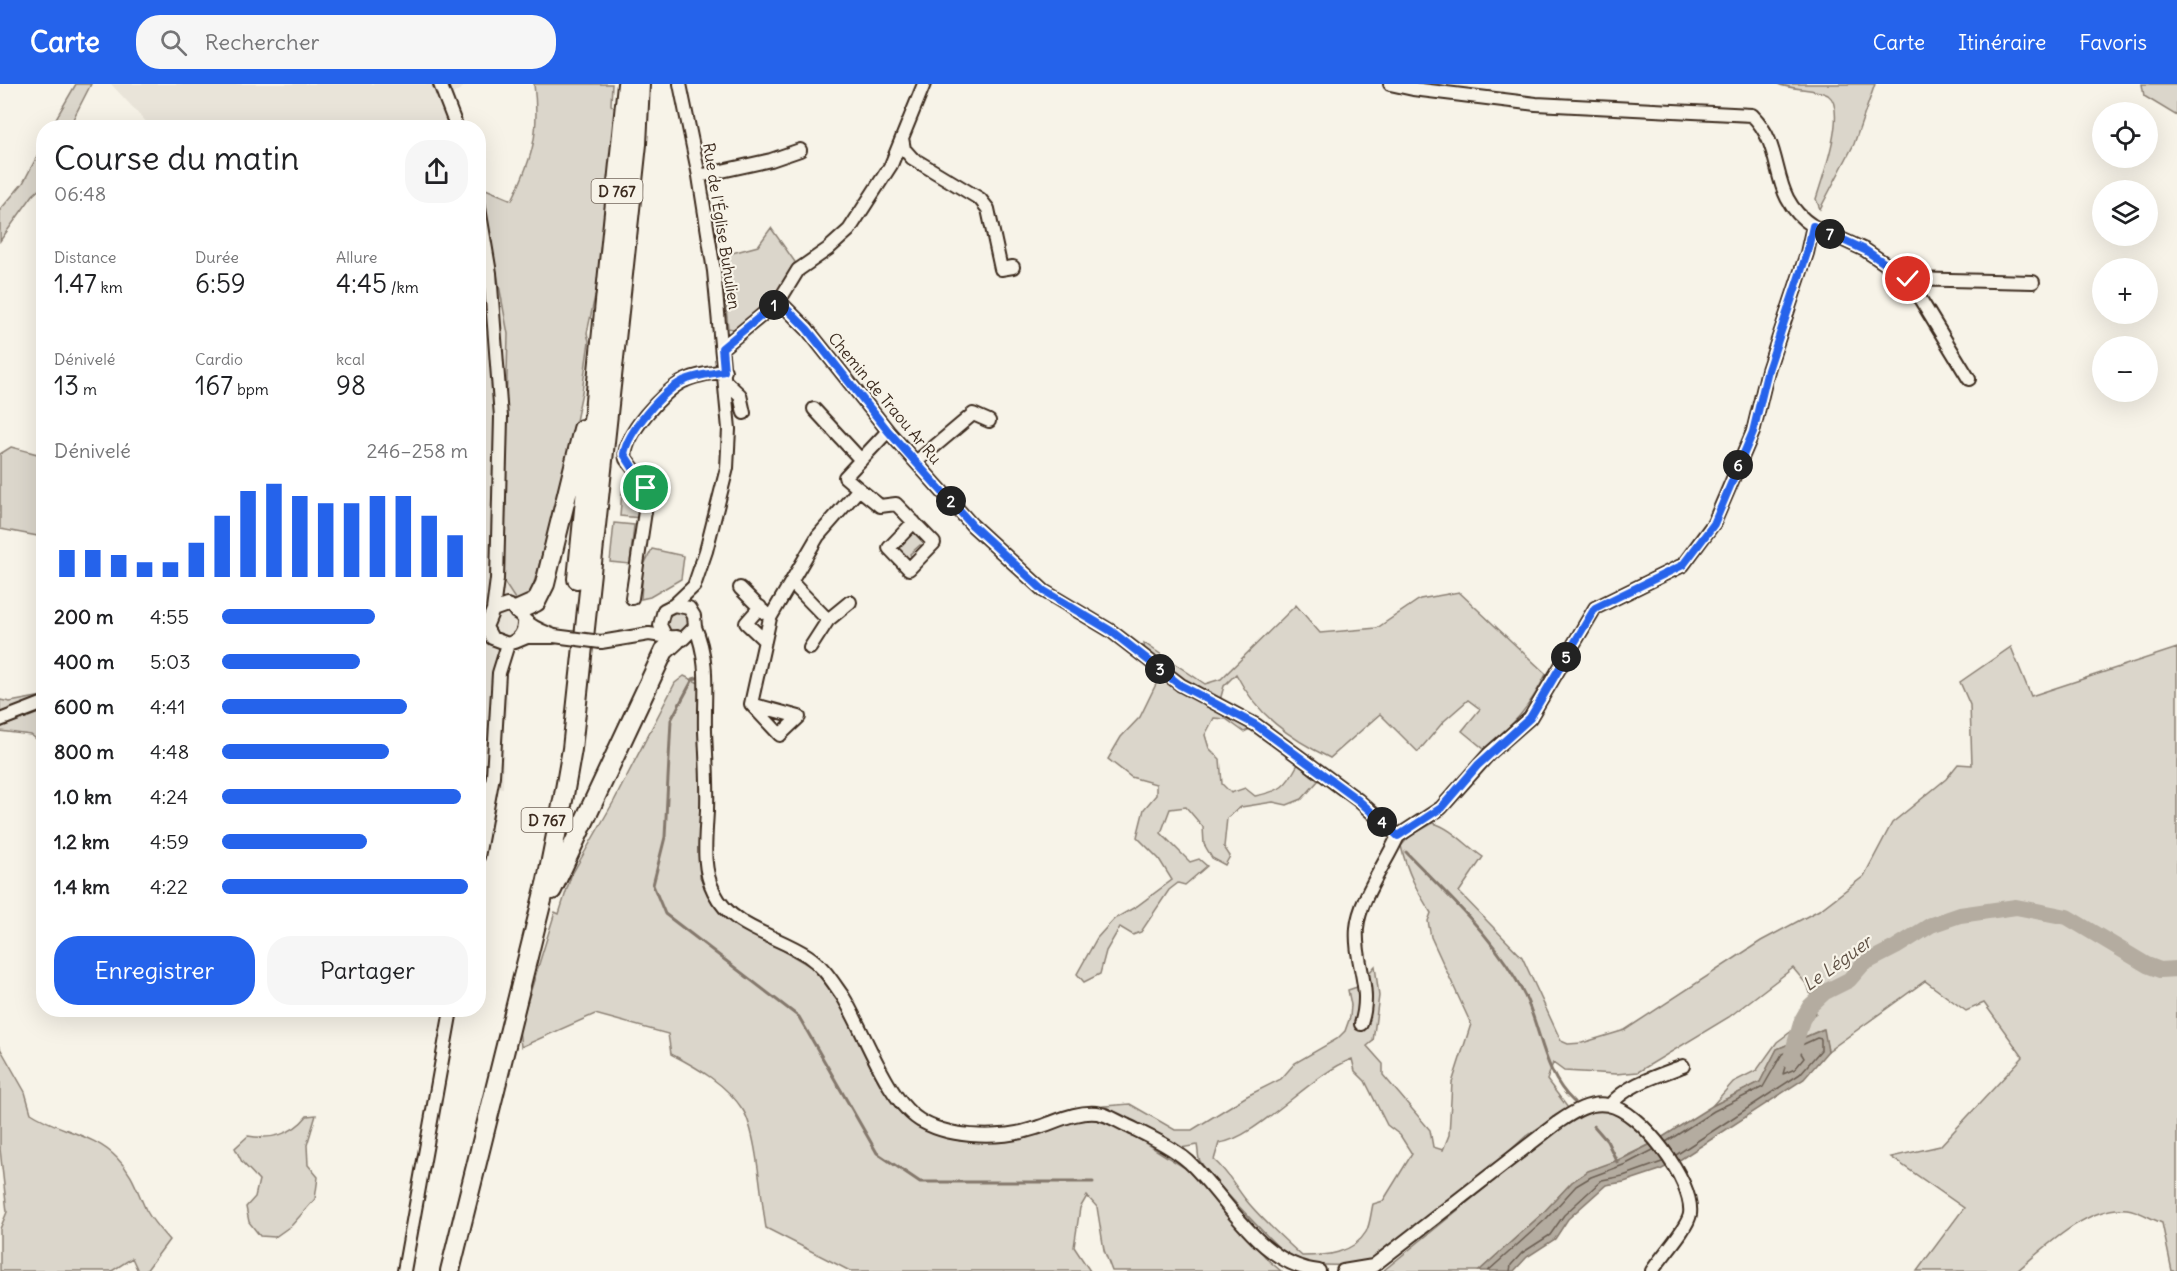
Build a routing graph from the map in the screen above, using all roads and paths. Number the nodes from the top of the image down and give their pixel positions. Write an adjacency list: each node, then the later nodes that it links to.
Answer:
1 (627, 84): 20 (highway, D 767)
2 (640, 84): 59 (highway, D 767)
3 (680, 84): 10 (street, Rue de l'Église Buhulien)
4 (924, 84): 8 (street)
5 (1390, 84): 11 (street)
6 (442, 85): 7 (street)
7 (455, 120)
8 (903, 137): 13 (street); 18 (street)
9 (800, 150): 10 (street)
10 (699, 176): 19 (street, Rue de l'Église Buhulien)
11 (1813, 226): 16 (street); 58 (street)
12 (486, 249): 14 (street)
13 (1013, 267)
14 (490, 273): 15 (street); 31 (street)
15 (486, 276)
16 (1908, 279): 17 (street); 22 (street)
17 (2033, 282)
18 (779, 301): 19 (street); 26 (street, Chemin de Traou Ar Ru)
19 (722, 348): 21 (street, Rue de l'Église Buhulien)
20 (600, 360): 39 (highway, D 767); 65 (highway, D 767)
21 (725, 377): 24 (street); 33 (street, Rue de l'Église Buhulien); 35 (street)
22 (1970, 379)
23 (814, 409): 27 (street)
24 (744, 413)
25 (989, 421): 28 (street)
26 (888, 431): 27 (street); 28 (street, Chemin de Traou Ar Ru)
27 (861, 460): 29 (street)
28 (916, 462): 58 (street, Chemin de Traou Ar Ru)
29 (859, 489): 30 (street); 32 (street)
30 (914, 522)
31 (497, 579): 39 (street); 40 (street)
32 (792, 583): 42 (street); 43 (street)
33 (694, 586): 37 (street, Rue de l'Église Buhulien); 44 (street, Rue de l'Église Buhulien)
34 (740, 588): 38 (street)
35 (632, 598)
36 (850, 602): 43 (street)
37 (674, 605): 41 (street); 44 (street)
38 (760, 607): 42 (street); 49 (street)
39 (516, 612): 40 (street); 47 (street); 50 (street)
40 (486, 615): 45 (street)
41 (661, 615): 46 (street); 48 (street)
42 (770, 618): 49 (street)
43 (828, 620): 51 (street)
44 (695, 622): 48 (street); 52 (street, Rue de l'Église Buhulien)
45 (486, 634): 50 (street); 53 (street)
46 (641, 635): 47 (street, bridge); 48 (street)
47 (554, 636): 50 (street)
48 (674, 638): 52 (street); 59 (highway)
49 (765, 641): 54 (street)
50 (511, 643): 53 (street)
51 (810, 648)
52 (703, 654): 67 (street, Rue de l'Église Buhulien)
53 (499, 673): 57 (street)
54 (751, 704)
55 (36, 706): 56 (street)
56 (0, 720)
57 (486, 814)
58 (1398, 836): 61 (street)
59 (537, 922): 66 (highway, D 767)
60 (450, 1017): 64 (street)
61 (1361, 1024)
62 (1683, 1066): 63 (street)
63 (1610, 1105): 68 (street); 69 (street)
64 (404, 1271)
65 (438, 1271)
66 (450, 1271)
67 (1319, 1271)
68 (1343, 1271)
69 (1652, 1271)

